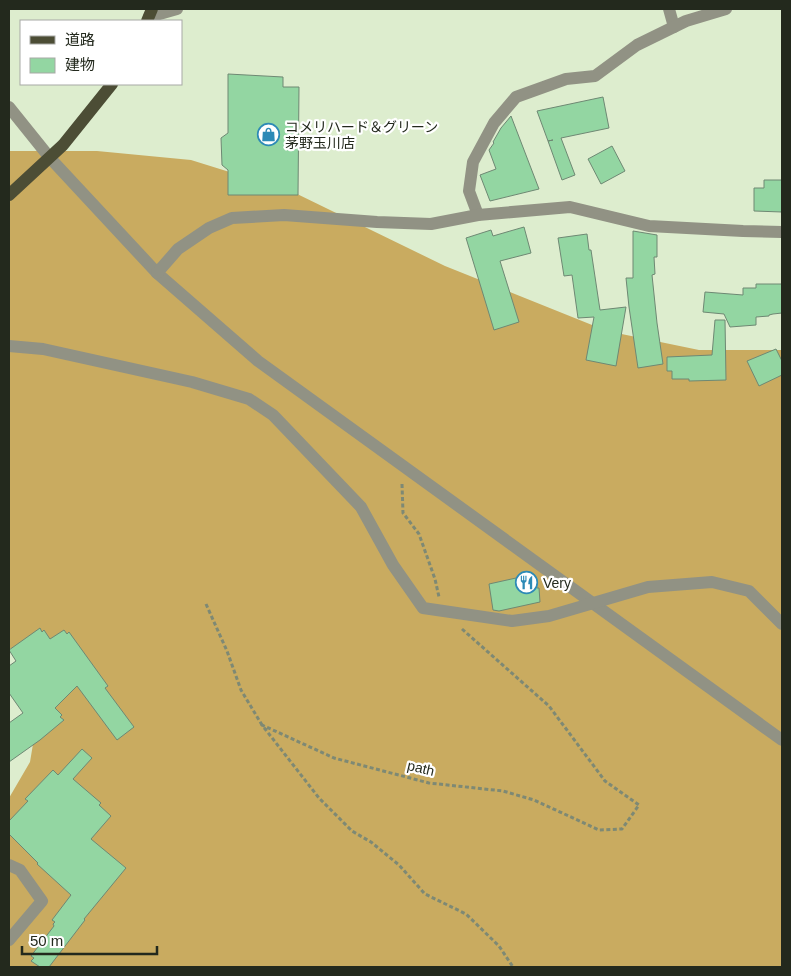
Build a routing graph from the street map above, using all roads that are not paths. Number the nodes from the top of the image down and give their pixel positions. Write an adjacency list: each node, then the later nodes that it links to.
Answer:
1 (176, 9): 4 (street)
2 (669, 9): 5 (street)
3 (726, 9): 5 (street)
4 (150, 16)
5 (674, 27): 10 (street)
6 (111, 85): 8 (main road)
7 (9, 107): 8 (street)
8 (50, 158): 9 (main road); 12 (street)
9 (9, 195)
10 (478, 215): 11 (street); 12 (street)
11 (782, 232)
12 (158, 272): 14 (street)
13 (9, 346): 14 (street)
14 (594, 603): 15 (street); 16 (street)
15 (782, 624)
16 (782, 740)
17 (9, 865): 18 (street)
18 (9, 940)

